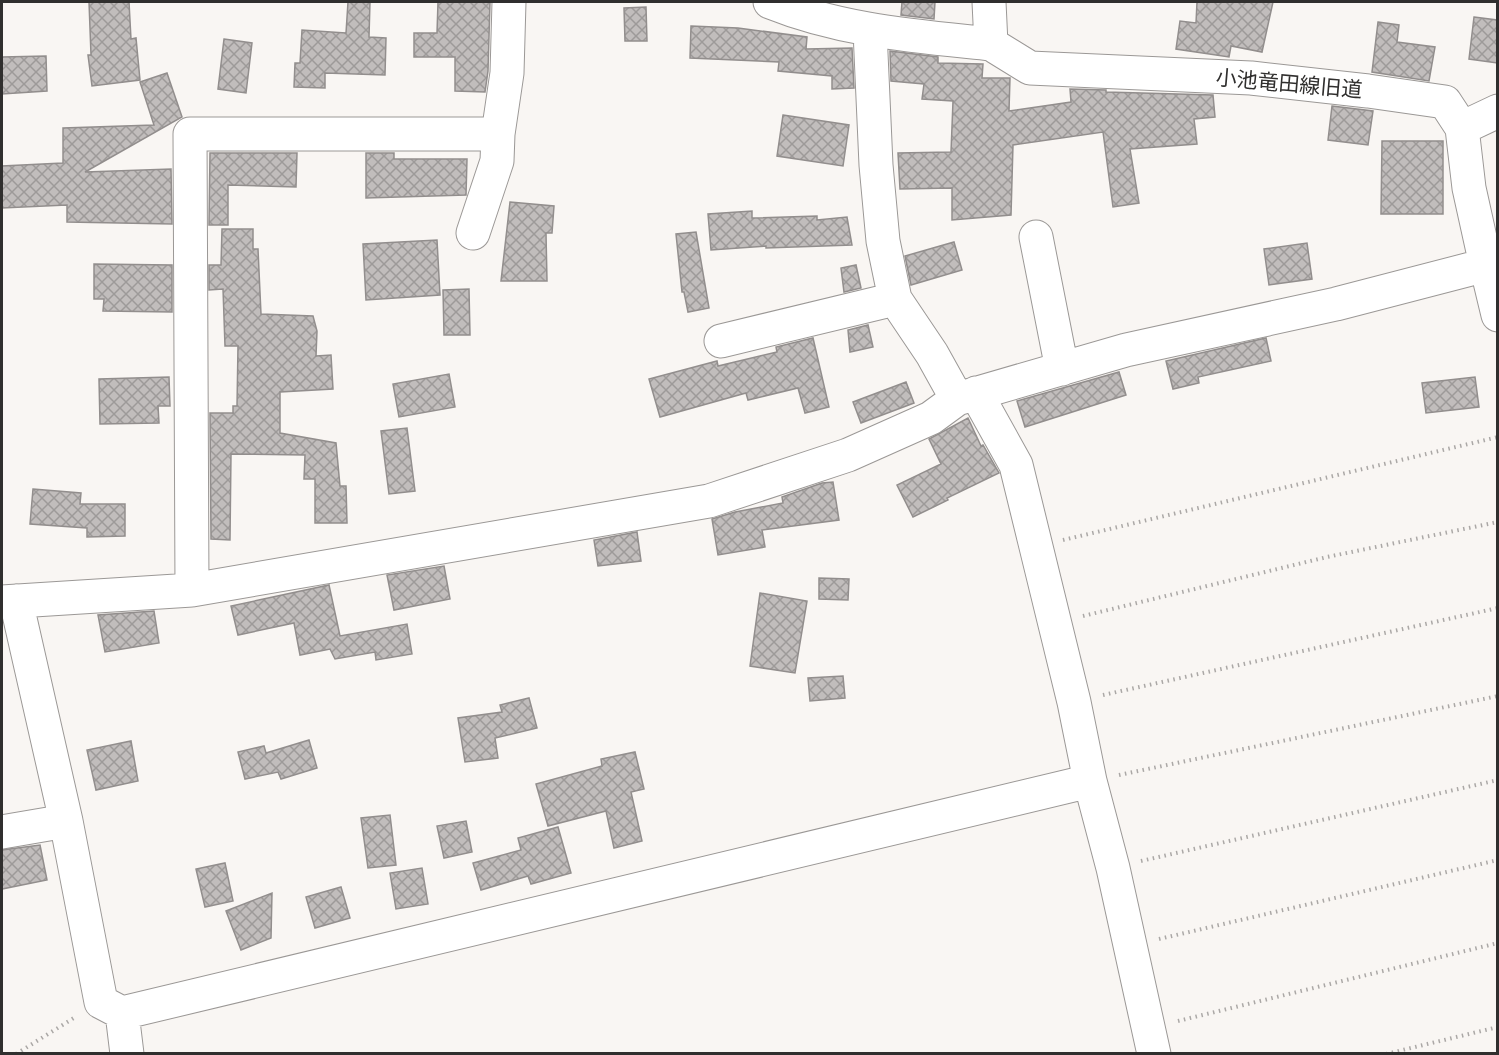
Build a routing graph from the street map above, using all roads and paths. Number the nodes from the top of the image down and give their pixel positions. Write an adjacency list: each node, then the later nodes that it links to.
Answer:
1 (509, 2): 8 (street)
2 (770, 2): 4 (street)
3 (989, 2): 5 (street)
4 (870, 31): 5 (street); 12 (street)
5 (991, 44): 7 (street, 小池竜田線旧道)
6 (1497, 111): 7 (street)
7 (1462, 128): 11 (street, 小池竜田線旧道)
8 (498, 134): 9 (street); 20 (street)
9 (473, 233)
10 (1036, 237): 15 (street)
11 (1492, 274): 13 (street, 小池竜田線旧道); 15 (street)
12 (895, 298): 14 (street); 16 (street)
13 (1497, 315)
14 (721, 340)
15 (1062, 369): 16 (street)
16 (967, 396): 19 (street); 20 (street)
17 (1497, 437): 19 (path)
18 (1497, 522): 23 (path)
19 (1036, 547): 23 (street)
20 (192, 590): 21 (street)
21 (9, 602): 28 (street)
22 (1497, 608): 25 (path)
23 (1055, 622): 25 (street)
24 (1497, 696): 27 (path)
25 (1074, 702): 27 (street)
26 (1497, 780): 31 (path)
27 (1090, 781): 31 (street); 34 (street)
28 (66, 821): 29 (street); 34 (street)
29 (2, 832)
30 (1497, 860): 33 (path)
31 (1113, 868): 33 (street)
32 (1497, 943): 36 (path)
33 (1130, 946): 36 (street)
34 (111, 1007): 37 (path); 38 (street)
35 (1497, 1027): 39 (path)
36 (1151, 1041)
37 (16, 1053)
38 (127, 1053)
39 (1386, 1053)

